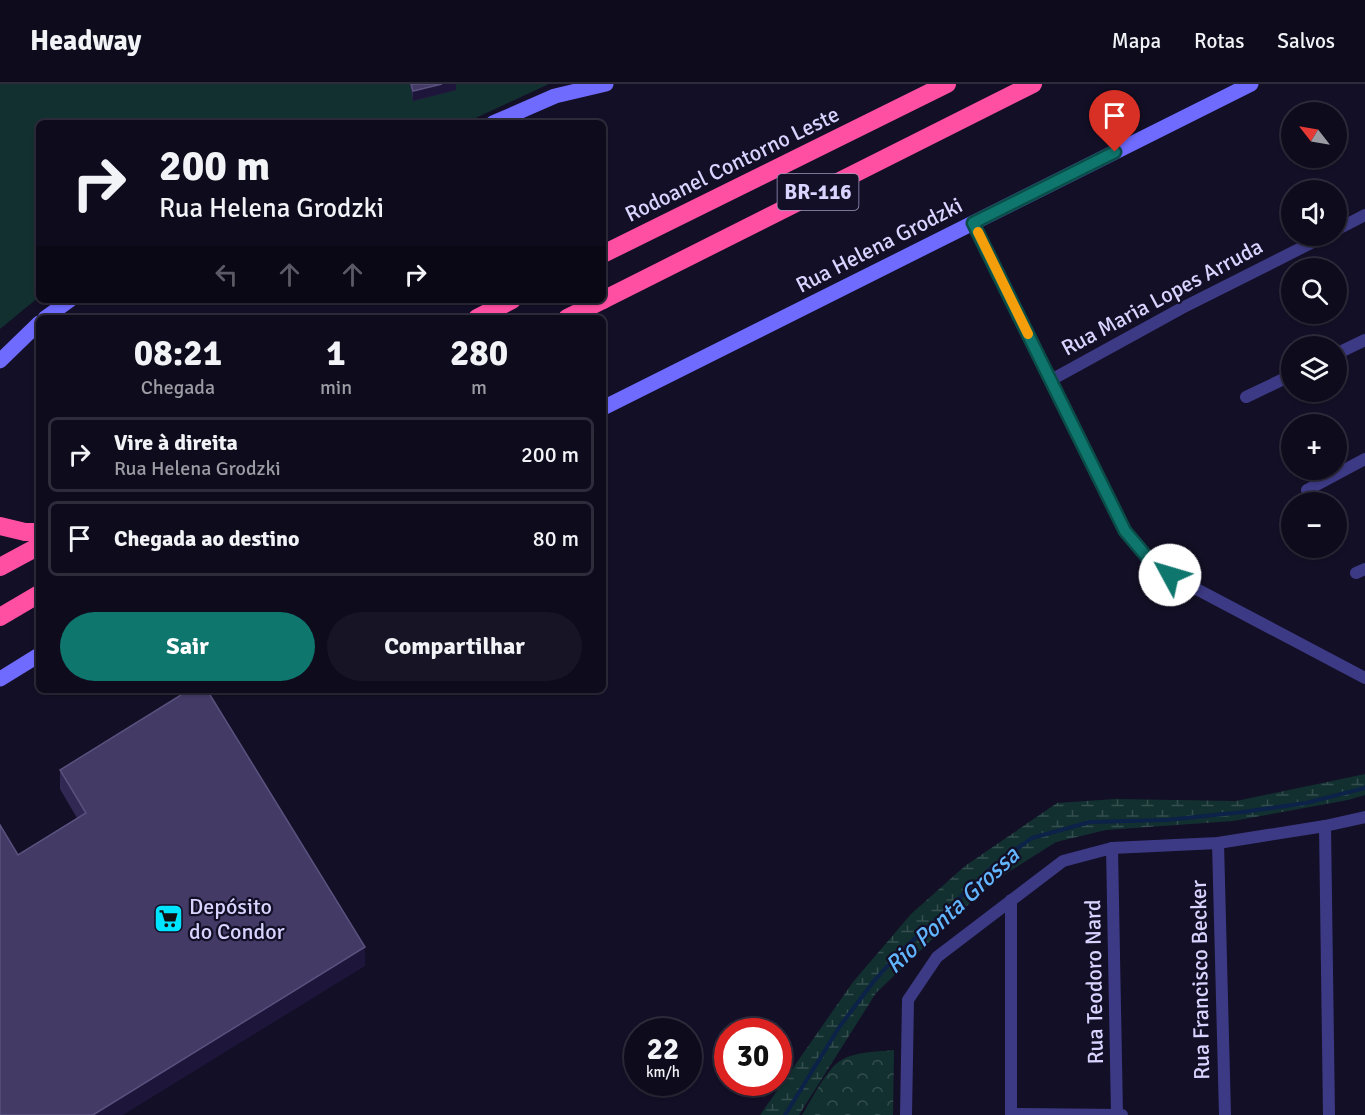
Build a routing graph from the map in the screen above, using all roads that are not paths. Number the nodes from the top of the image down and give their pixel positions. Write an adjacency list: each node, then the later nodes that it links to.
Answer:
1 (606, 84): 6 (main road)
2 (947, 84): 12 (highway, Rodoanel Contorno Leste / BR-116)
3 (1033, 84): 13 (highway, BR-116)
4 (1233, 84): 7 (main road, Rua Helena Grodzki)
5 (1251, 84): 7 (main road, Rua Helena Grodzki)
6 (500, 120)
7 (1176, 122): 9 (main road, Rua Helena Grodzki)
8 (1365, 215): 10 (street)
9 (973, 223): 24 (street); 27 (main road, Rua Helena Grodzki)
10 (1347, 224)
11 (1306, 246): 24 (street, Rua Maria Lopes Arruda)
12 (606, 253)
13 (606, 298)
14 (66, 303): 17 (main road)
15 (506, 303): 18 (highway)
16 (597, 303): 19 (highway, BR-116)
17 (49, 315)
18 (483, 315)
19 (573, 315)
20 (36, 326): 23 (main road)
21 (1365, 340): 22 (street)
22 (1347, 349)
23 (0, 361)
24 (1051, 380): 37 (street)
25 (1281, 380): 26 (street)
26 (1246, 397)
27 (606, 406)
28 (1365, 459): 29 (street)
29 (1306, 490)
30 (0, 526): 31 (highway)
31 (36, 532)
32 (36, 548): 33 (highway)
33 (0, 567)
34 (36, 596): 35 (highway)
35 (0, 617)
36 (36, 658): 38 (main road)
37 (1365, 678)
38 (0, 679)
39 (1365, 817): 40 (street)
40 (1325, 826): 41 (street); 49 (street)
41 (1218, 843): 42 (street); 48 (street, Rua Francisco Becker)
42 (1112, 848): 43 (street); 46 (street, Rua Teodoro Nard)
43 (1011, 900): 44 (street); 45 (street)
44 (906, 1115)
45 (1011, 1115): 46 (street)
46 (1117, 1115): 47 (street)
47 (1122, 1115)
48 (1225, 1115)
49 (1329, 1115)

